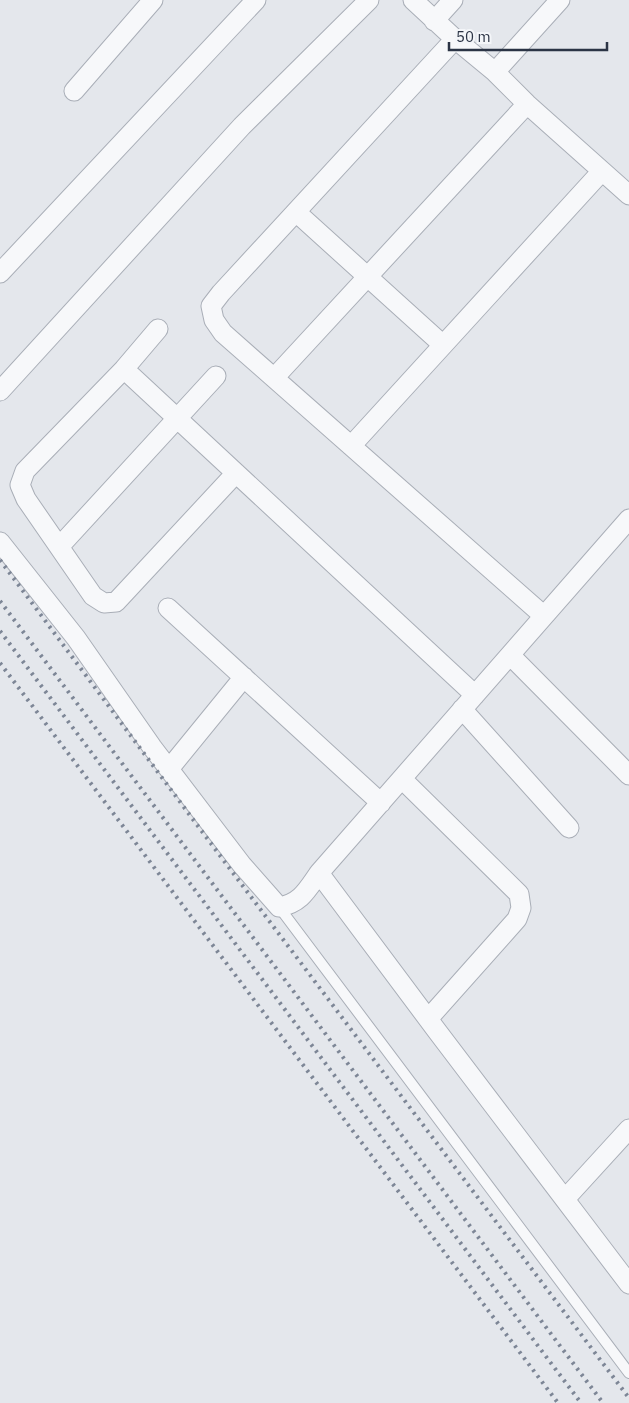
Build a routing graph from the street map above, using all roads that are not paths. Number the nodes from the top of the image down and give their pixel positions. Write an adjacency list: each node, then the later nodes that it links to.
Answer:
1 (153, 0): 10 (street)
2 (256, 0): 15 (street)
3 (369, 0): 22 (street)
4 (413, 0): 7 (street)
5 (453, 0): 7 (street)
6 (560, 0): 9 (street)
7 (434, 21): 8 (street)
8 (455, 39): 9 (street); 14 (street)
9 (495, 72): 11 (street)
10 (74, 91)
11 (527, 104): 12 (street); 16 (street)
12 (602, 170): 13 (street); 18 (street)
13 (629, 195)
14 (296, 212): 16 (street); 21 (street)
15 (0, 273)
16 (368, 277): 18 (street); 21 (street)
17 (158, 329): 19 (street)
18 (443, 345): 24 (street)
19 (124, 369): 23 (street); 28 (street)
20 (216, 376): 23 (street)
21 (274, 378): 24 (street)
22 (0, 392)
23 (177, 418): 25 (street); 28 (street)
24 (351, 446): 30 (street)
25 (236, 473): 28 (street); 33 (street)
26 (629, 519): 30 (street)
27 (0, 542): 35 (street)
28 (59, 547)
29 (168, 608): 32 (street)
30 (544, 616): 31 (street)
31 (510, 655): 33 (street); 36 (street)
32 (244, 677): 35 (street); 38 (street)
33 (475, 695): 34 (street)
34 (462, 709): 37 (street); 39 (street)
35 (169, 769): 41 (street)
36 (629, 775)
37 (402, 779): 38 (street); 42 (street)
38 (381, 803): 40 (street)
39 (569, 828)
40 (319, 873): 41 (street); 42 (street)
41 (279, 907): 46 (lane)
42 (428, 1019): 44 (street)
43 (629, 1130): 44 (street)
44 (565, 1199): 45 (street)
45 (625, 1270)
46 (629, 1373)

